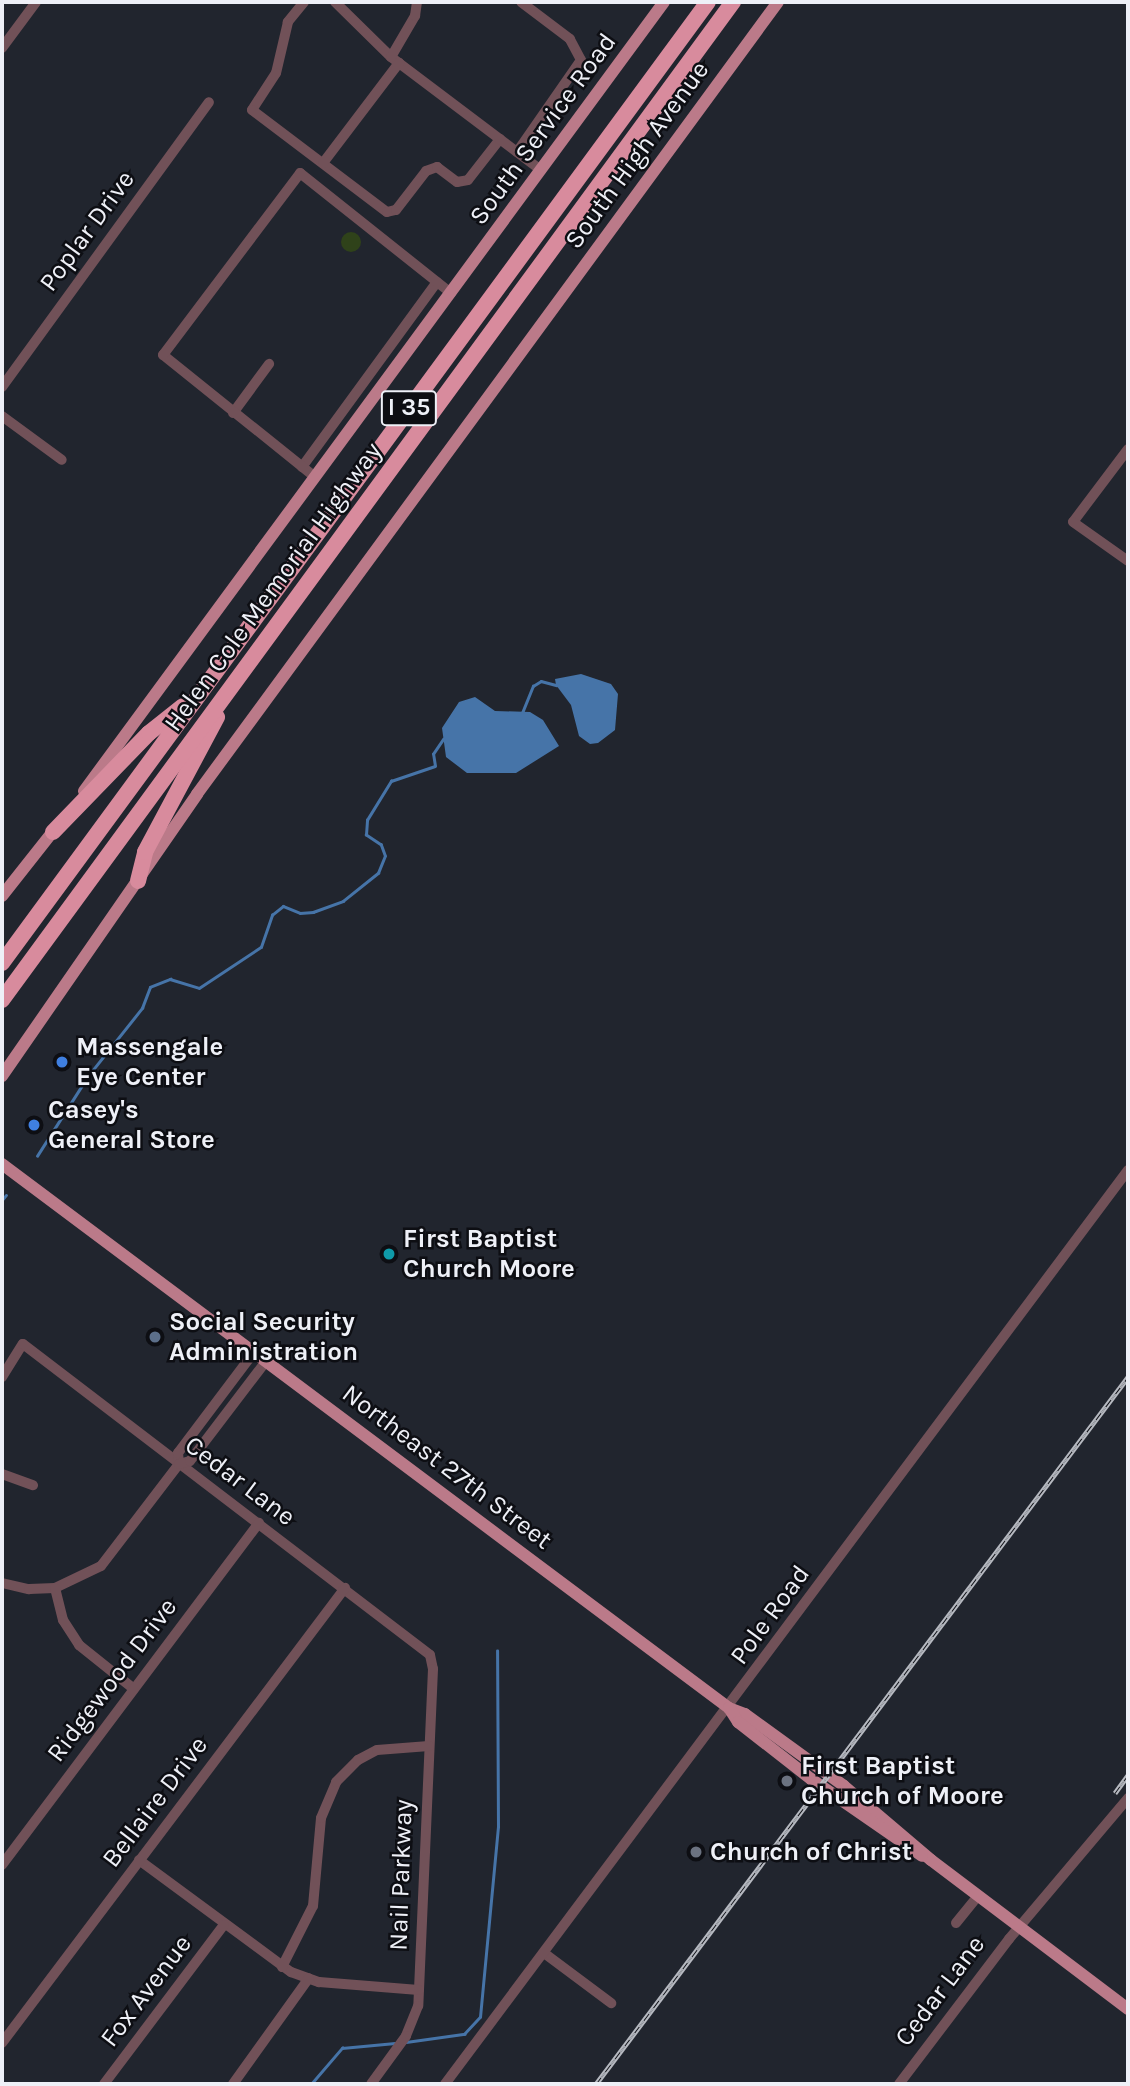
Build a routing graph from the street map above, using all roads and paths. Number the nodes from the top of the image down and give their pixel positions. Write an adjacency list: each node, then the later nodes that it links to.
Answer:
1 (36, 2): 11 (street)
2 (304, 2): 17 (street)
3 (335, 2): 12 (street)
4 (417, 2): 12 (street)
5 (521, 2): 16 (street)
6 (664, 2): 18 (main road, South Service Road)
7 (697, 2): 13 (highway)
8 (708, 2): 13 (highway, Helen Cole Memorial Highway / I 35)
9 (733, 2): 30 (highway, Helen Cole Memorial Highway / I 35)
10 (778, 2): 33 (main road, South High Avenue)
11 (2, 48)
12 (395, 60): 15 (street); 17 (street)
13 (657, 70): 31 (highway, Helen Cole Memorial Highway / I 35)
14 (209, 102): 22 (street, Poplar Drive)
15 (500, 138): 16 (street); 17 (street)
16 (517, 152): 18 (street)
17 (323, 163)
18 (541, 170): 20 (main road, South Service Road)
19 (437, 282): 20 (street); 23 (street); 27 (street)
20 (455, 288): 28 (main road, South Service Road)
21 (269, 363): 23 (street)
22 (2, 387)
23 (233, 413): 27 (street)
24 (2, 416): 26 (street)
25 (1128, 449): 29 (street)
26 (62, 460)
27 (302, 467): 28 (street)
28 (315, 477): 32 (main road, South Service Road)
29 (1128, 561)
30 (233, 683): 33 (highway); 36 (highway, Helen Cole Memorial Highway / I 35)
31 (201, 691): 32 (highway); 35 (highway, Helen Cole Memorial Highway / I 35)
32 (53, 832): 34 (main road, South Service Road)
33 (138, 881): 37 (main road, South High Avenue)
34 (2, 896)
35 (2, 962)
36 (2, 1000)
37 (2, 1076)
38 (2, 1164): 40 (main road, Northeast 27th Street)
39 (1128, 1170): 52 (street, Pole Road)
40 (255, 1351): 41 (main road, Northeast 27th Street); 43 (street)
41 (267, 1360): 43 (street); 52 (main road, Northeast 27th Street)
42 (2, 1377): 43 (street, Cedar Lane)
43 (179, 1464): 46 (street, Cedar Lane); 48 (street)
44 (2, 1474): 45 (street)
45 (33, 1485)
46 (259, 1523): 49 (street, Cedar Lane); 51 (street, Ridgewood Drive)
47 (2, 1583): 48 (street)
48 (55, 1588): 51 (street)
49 (345, 1588): 50 (street, Cedar Lane); 55 (street, Bellaire Drive)
50 (430, 1655): 53 (street, Nail Parkway)
51 (134, 1689): 56 (street, Ridgewood Drive)
52 (729, 1708): 57 (main road, Northeast 27th Street); 61 (street, Pole Road)
53 (429, 1746): 62 (street); 64 (street, Nail Parkway)
54 (1128, 1798): 60 (street, Cedar Lane)
55 (139, 1860): 59 (street); 67 (street, Bellaire Drive)
56 (2, 1865)
57 (978, 1896): 58 (street); 60 (main road, Northeast 27th Street)
58 (957, 1923)
59 (224, 1925): 62 (street); 68 (street, Fox Avenue)
60 (1020, 1927): 66 (main road, Northeast 27th Street); 72 (street, Cedar Lane)
61 (544, 1953): 65 (street); 71 (street, Pole Road)
62 (282, 1967): 63 (street)
63 (309, 1978): 64 (street); 69 (street)
64 (419, 1990): 70 (street, Nail Parkway)
65 (611, 2003)
66 (1128, 2009)
67 (4, 2036)
68 (104, 2084)
69 (233, 2084)
70 (371, 2084)
71 (445, 2084)
72 (898, 2084)

